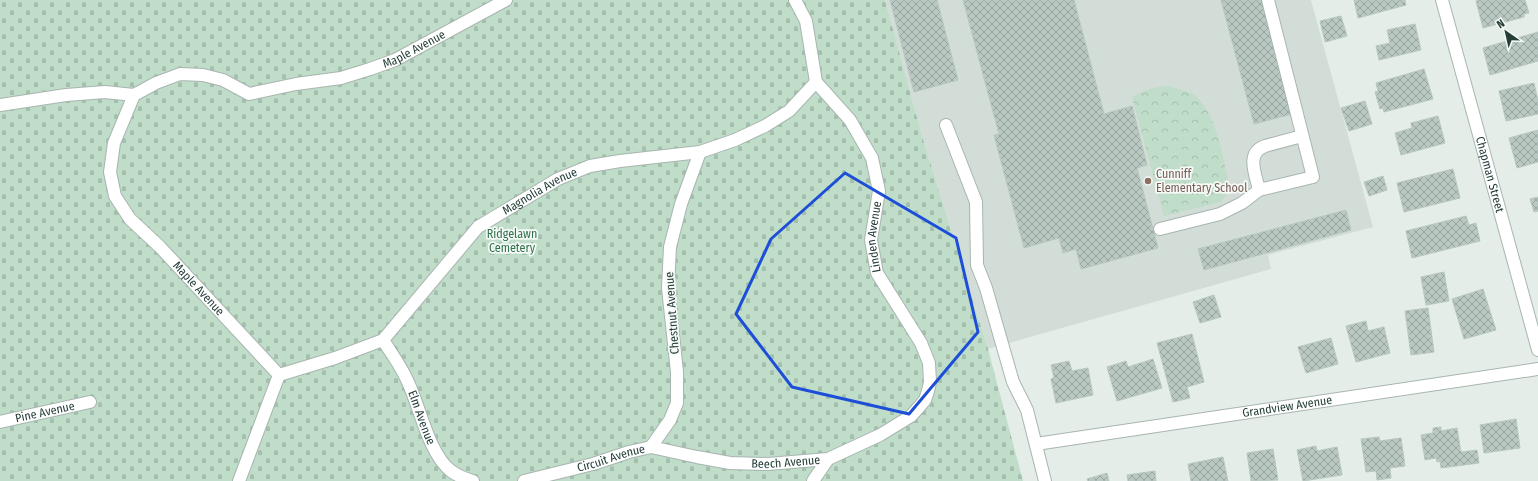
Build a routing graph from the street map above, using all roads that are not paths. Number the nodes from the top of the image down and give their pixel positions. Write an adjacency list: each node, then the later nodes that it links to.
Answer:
1 (506, 0): 6 (street, Maple Avenue)
2 (795, 0): 5 (street)
3 (1268, 0): 9 (street)
4 (1442, 0): 14 (street, Chapman Street)
5 (816, 82): 10 (street, Magnolia Avenue); 18 (street, Linden Avenue)
6 (134, 95): 7 (street); 16 (street, Maple Avenue)
7 (0, 106)
8 (946, 125): 20 (street)
9 (1302, 136): 11 (street); 11 (street)
10 (700, 152): 13 (street, Magnolia Avenue); 21 (street, Chestnut Avenue)
11 (1259, 190): 12 (street)
12 (1160, 229)
13 (383, 340): 16 (street, Magnolia Avenue); 24 (street, Elm Avenue)
14 (1538, 350)
15 (1538, 369): 20 (street, Grandview Avenue)
16 (279, 375): 23 (street)
17 (90, 402): 19 (street, Pine Avenue)
18 (911, 416): 22 (street, Beech Avenue)
19 (0, 422)
20 (1036, 444): 27 (street)
21 (651, 447): 22 (street, Beech Avenue); 25 (street, Circuit Avenue)
22 (828, 459): 26 (street)
23 (239, 481)
24 (474, 481)
25 (524, 481)
26 (813, 481)
27 (1045, 481)

